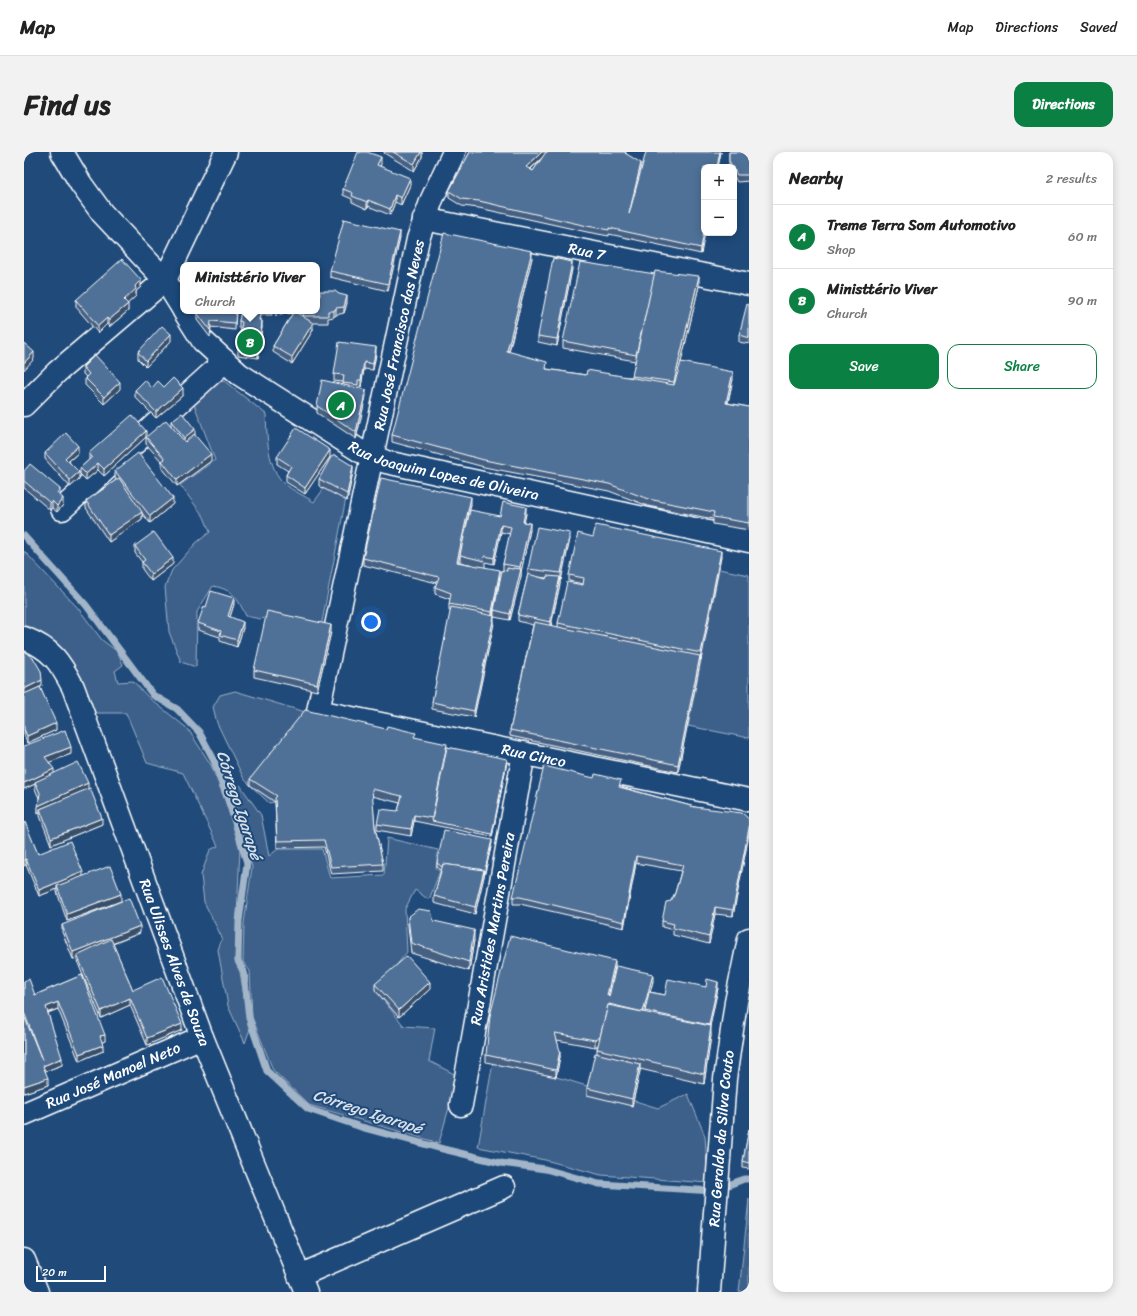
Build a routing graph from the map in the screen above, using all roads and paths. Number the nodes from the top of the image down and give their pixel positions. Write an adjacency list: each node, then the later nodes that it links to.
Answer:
1 (62, 152): 5 (street, Rua Joaquim Lopes de Oliveira)
2 (226, 152): 5 (street)
3 (454, 152): 4 (street, Rua José Francisco das Neves)
4 (424, 219): 6 (street, Rua 7); 11 (street, Rua José Francisco das Neves)
5 (165, 280): 7 (street, Rua Joaquim Lopes de Oliveira); 10 (street)
6 (749, 284)
7 (180, 304)
8 (186, 314): 9 (street, Rua Joaquim Lopes de Oliveira)
9 (226, 361): 11 (street, Rua Joaquim Lopes de Oliveira); 12 (street)
10 (24, 405)
11 (373, 457): 13 (street, Rua Joaquim Lopes de Oliveira); 15 (street, Rua José Francisco das Neves)
12 (62, 509)
13 (749, 540)
14 (29, 640): 19 (street, Rua Ulisses Alves de Souza)
15 (318, 711): 16 (street, Rua Cinco)
16 (524, 753): 17 (street, Rua Cinco); 20 (street, Rua Aristides Martins Pereira)
17 (749, 800)
18 (749, 939): 26 (street, Rua Geraldo da Silva Couto)
19 (202, 1037): 21 (street, Rua José Manoel Neto); 24 (street, Rua Ulisses Alves de Souza)
20 (461, 1105)
21 (24, 1114)
22 (504, 1187): 24 (street)
23 (24, 1260): 25 (street)
24 (302, 1284)
25 (37, 1292)
26 (709, 1292)

